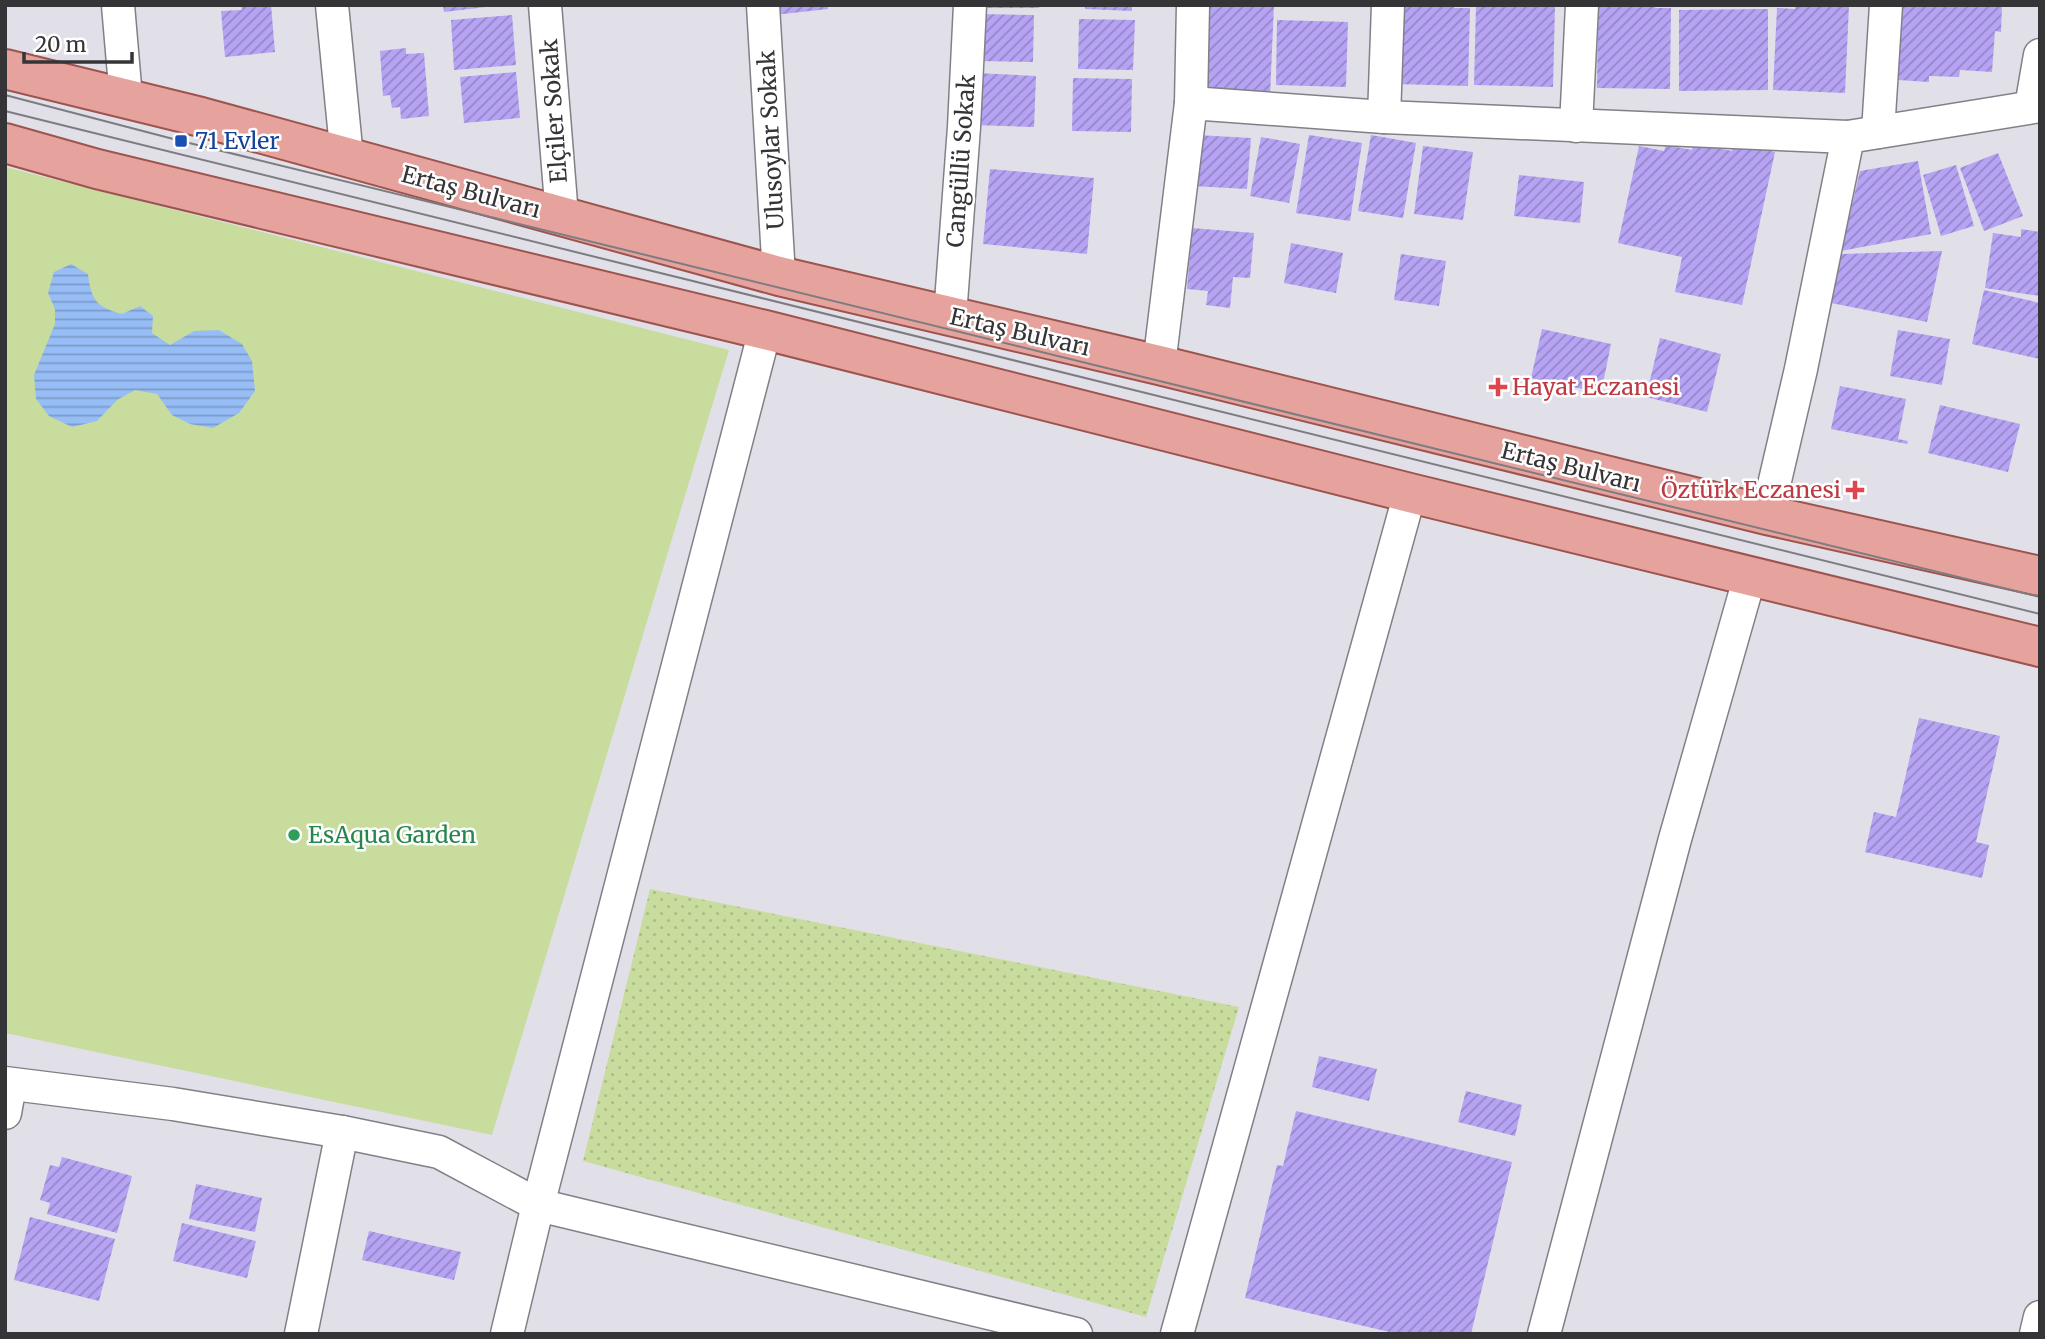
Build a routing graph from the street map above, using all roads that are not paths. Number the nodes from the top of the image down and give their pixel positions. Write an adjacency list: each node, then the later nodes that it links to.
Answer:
1 (118, 5): 12 (street)
2 (332, 5): 19 (street)
3 (545, 5): 20 (street, Elçiler Sokak)
4 (763, 5): 21 (street, Ulusoylar Sokak)
5 (970, 5): 22 (street, Cangüllü Sokak)
6 (1193, 5): 13 (street)
7 (1388, 5): 15 (street)
8 (1582, 5): 16 (street)
9 (1886, 5): 17 (street)
10 (2040, 55): 14 (street)
11 (5, 69): 12 (main road, Ertaş Bulvarı)
12 (126, 98): 19 (main road, Ertaş Bulvarı)
13 (1191, 103): 15 (street); 24 (street)
14 (2036, 106): 17 (street)
15 (1384, 117): 16 (street)
16 (1576, 126): 17 (street)
17 (1863, 135): 26 (street)
18 (5, 143): 23 (main road)
19 (347, 158): 20 (main road, Ertaş Bulvarı)
20 (562, 216): 21 (main road, Ertaş Bulvarı)
21 (779, 276): 22 (main road, Ertaş Bulvarı)
22 (950, 316): 24 (main road, Ertaş Bulvarı)
23 (765, 330): 25 (main road); 32 (street)
24 (1159, 365): 26 (main road, Ertaş Bulvarı)
25 (1410, 492): 27 (main road); 37 (street)
26 (1767, 515): 28 (main road, Ertaş Bulvarı)
27 (1750, 576): 29 (main road); 38 (street)
28 (2040, 576)
29 (2040, 647)
30 (7, 1094): 31 (street)
31 (342, 1132): 32 (street); 34 (street)
32 (538, 1205): 35 (street); 36 (street)
33 (2040, 1317): 39 (street)
34 (301, 1334)
35 (507, 1334)
36 (1076, 1334)
37 (1177, 1334)
38 (1544, 1334)
39 (2036, 1334)

